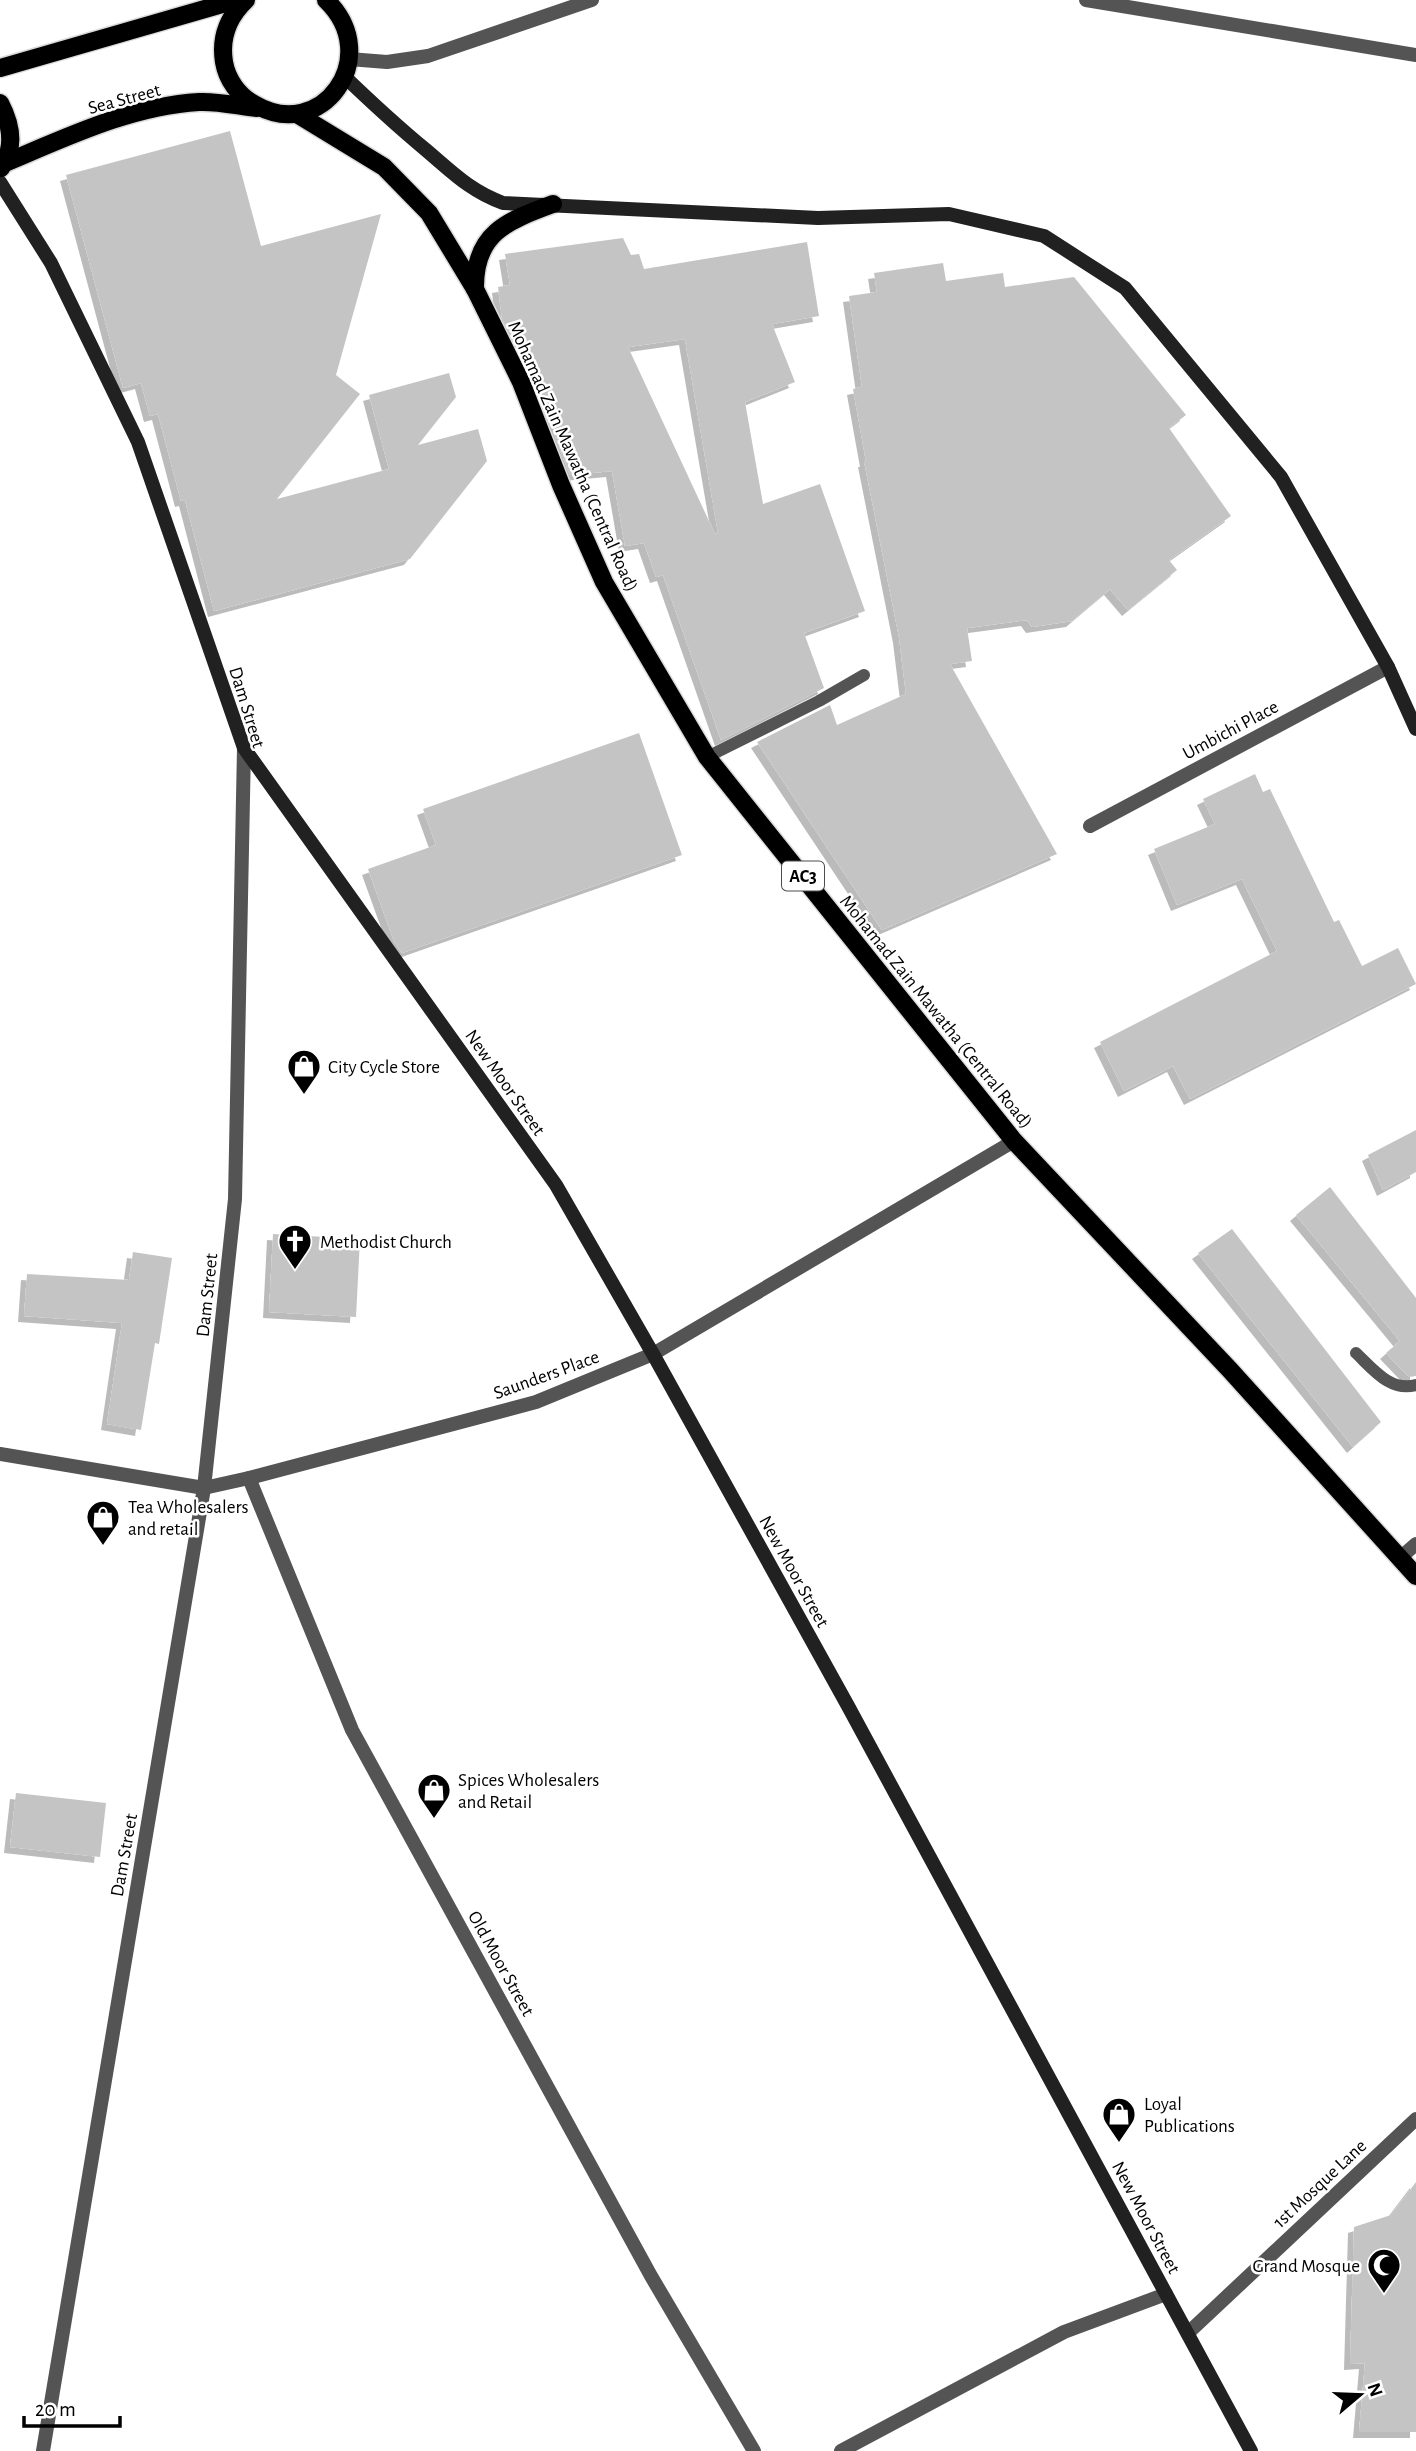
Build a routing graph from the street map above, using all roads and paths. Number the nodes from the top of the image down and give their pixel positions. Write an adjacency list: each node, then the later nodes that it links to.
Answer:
1 (236, 0): 8 (main road)
2 (246, 0): 11 (main road)
3 (326, 0): 7 (main road)
4 (592, 0): 7 (street)
5 (1086, 0): 6 (street)
6 (1416, 55)
7 (349, 58): 9 (main road)
8 (0, 68)
9 (344, 76): 12 (main road); 15 (main road)
10 (0, 103): 13 (main road)
11 (261, 109): 12 (main road, Sea Street); 13 (main road, Sea Street)
12 (297, 114): 16 (main road, Mohamad Zain Mawatha (Central Road) / AC3)
13 (2, 167)
14 (0, 183): 20 (main road, Dam Street)
15 (553, 204): 16 (main road); 17 (main road)
16 (475, 289): 21 (main road, Mohamad Zain Mawatha (Central Road) / AC3)
17 (1388, 667): 19 (main road); 22 (street, Umbichi Place)
18 (864, 675): 21 (lane)
19 (1416, 729)
20 (244, 748): 25 (main road, New Moor Street); 29 (street, Dam Street)
21 (707, 757): 23 (main road, Mohamad Zain Mawatha (Central Road) / AC3)
22 (1090, 826)
23 (1014, 1141): 25 (street, Saunders Place); 31 (main road, Mohamad Zain Mawatha (Central Road) / AC3)
24 (1356, 1353): 26 (lane)
25 (653, 1354): 28 (street, Saunders Place); 34 (main road, New Moor Street)
26 (1416, 1385)
27 (0, 1454): 29 (street, Saunders Place)
28 (249, 1478): 29 (street, Saunders Place); 37 (street, Old Moor Street)
29 (204, 1488): 36 (street, Dam Street)
30 (1416, 1544): 31 (street)
31 (1400, 1558): 32 (main road, Mohamad Zain Mawatha (Central Road) / AC3)
32 (1416, 1576)
33 (1416, 2119): 35 (street, 1st Mosque Lane)
34 (1167, 2294): 35 (main road, New Moor Street); 38 (street)
35 (1188, 2333): 39 (main road, New Moor Street)
36 (43, 2451)
37 (754, 2451)
38 (841, 2451)
39 (1251, 2451)

